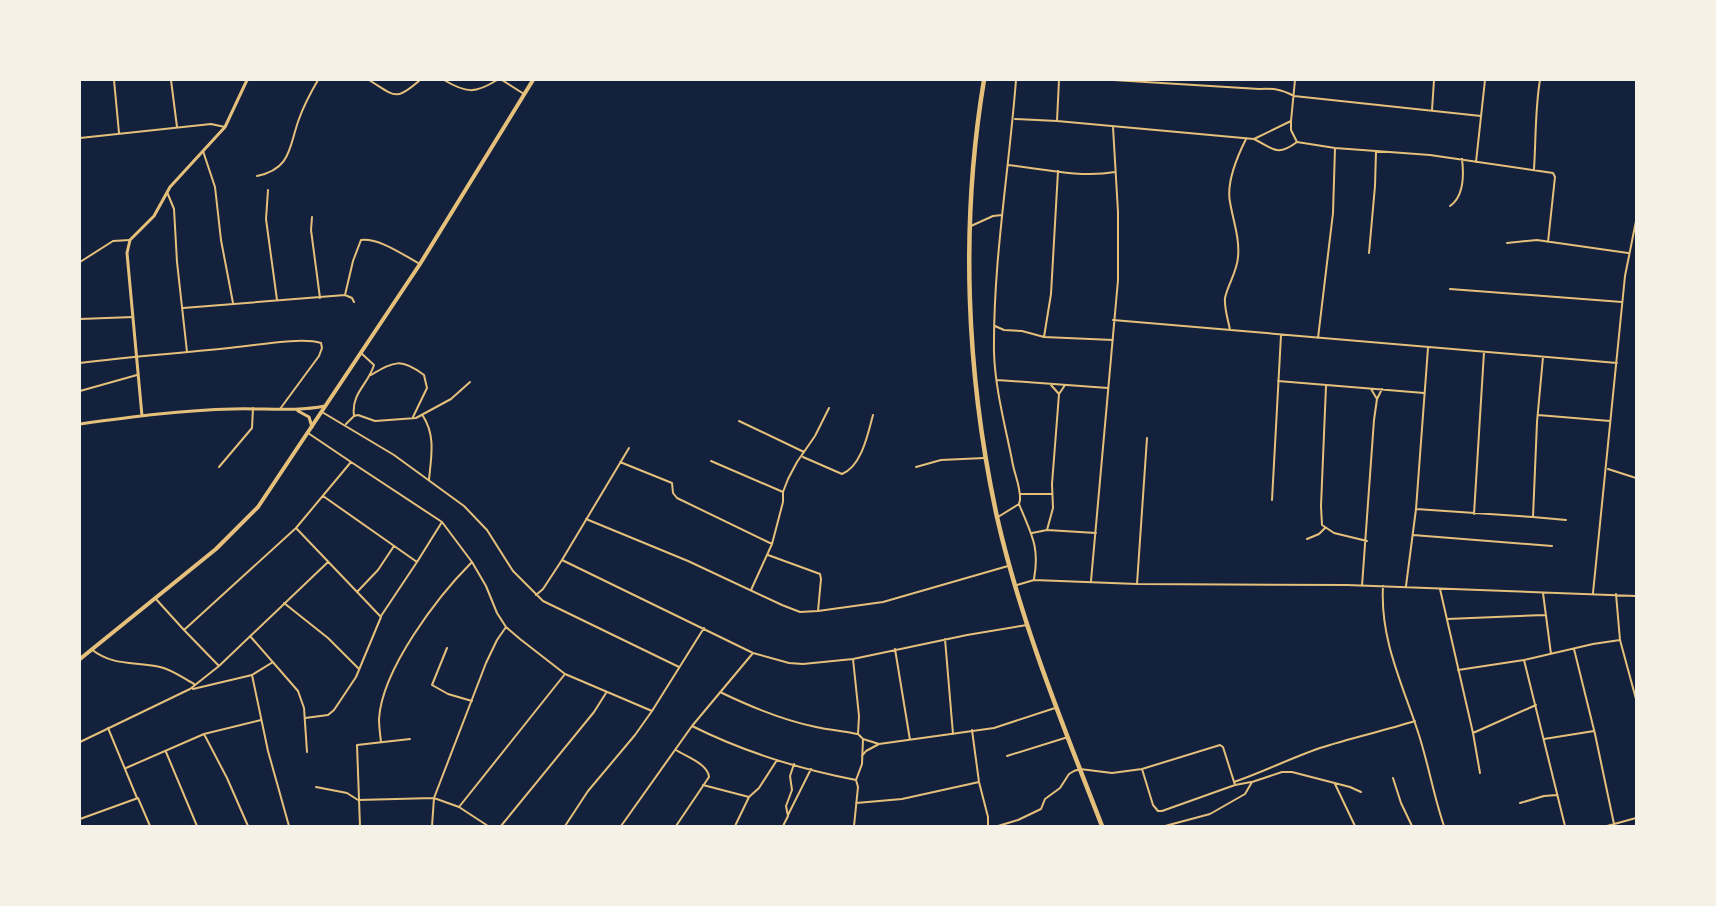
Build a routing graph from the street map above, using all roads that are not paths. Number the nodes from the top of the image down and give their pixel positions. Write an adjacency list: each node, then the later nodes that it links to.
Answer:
1 (114, 80): 31 (street)
2 (171, 80): 29 (street)
3 (247, 80): 30 (street)
4 (318, 80): 45 (street)
5 (369, 80): 6 (street)
6 (420, 80)
7 (444, 80): 8 (street)
8 (497, 80)
9 (502, 80): 21 (street)
10 (533, 80): 21 (main road)
11 (984, 80): 52 (highway)
12 (1016, 80): 25 (street)
13 (1059, 80): 26 (street)
14 (1113, 80): 15 (street)
15 (1125, 80): 20 (street)
16 (1295, 80): 22 (street)
17 (1434, 80): 23 (street)
18 (1485, 80): 24 (street)
19 (1540, 80): 42 (street)
20 (1170, 81): 22 (street)
21 (524, 94): 59 (main road)
22 (1293, 96): 23 (street); 27 (street)
23 (1432, 110): 24 (street)
24 (1481, 116): 40 (street)
25 (1013, 119): 26 (street); 41 (street)
26 (1057, 121): 28 (street)
27 (1291, 121): 34 (street); 35 (street)
28 (1113, 126): 33 (street); 44 (street)
29 (177, 127): 30 (street); 31 (street)
30 (225, 128): 37 (street)
31 (119, 134): 32 (street)
32 (80, 138)
33 (1246, 139): 34 (street); 72 (street)
34 (1254, 139): 35 (street)
35 (1298, 142): 36 (street)
36 (1335, 148): 38 (street); 75 (street)
37 (203, 151): 47 (street); 65 (street)
38 (1376, 151): 39 (street); 57 (street)
39 (1462, 159): 40 (street); 48 (street)
40 (1476, 162): 42 (street)
41 (1007, 165): 43 (street); 49 (street)
42 (1534, 169): 54 (street)
43 (1058, 171): 44 (street); 74 (street)
44 (1115, 172): 70 (street)
45 (257, 176)
46 (268, 190): 63 (street)
47 (167, 192): 53 (street); 67 (street)
48 (1450, 206)
49 (1002, 215): 52 (street); 71 (street)
50 (312, 217): 62 (street)
51 (1636, 221): 56 (street)
52 (970, 227): 122 (highway)
53 (130, 240): 58 (street); 68 (street)
54 (1548, 242): 55 (street); 56 (street)
55 (1507, 243)
56 (1628, 253): 66 (street)
57 (1369, 254)
58 (80, 262)
59 (420, 264): 61 (street); 79 (main road)
60 (1450, 289): 66 (street)
61 (345, 295): 62 (street); 64 (street)
62 (320, 298): 63 (street)
63 (277, 300): 65 (street)
64 (354, 302)
65 (233, 303): 67 (street)
66 (1622, 303): 84 (street)
67 (183, 308): 78 (street)
68 (133, 317): 69 (street); 81 (street)
69 (80, 319)
70 (1113, 320): 72 (street); 76 (street)
71 (995, 326): 74 (street); 87 (street)
72 (1230, 330): 73 (street)
73 (1281, 335): 75 (street); 88 (street)
74 (1044, 337): 76 (street)
75 (1318, 338): 77 (street)
76 (1113, 340): 93 (street)
77 (1428, 348): 80 (street); 97 (street)
78 (187, 352): 81 (street); 103 (street)
79 (361, 352): 86 (street); 100 (main road)
80 (1484, 352): 82 (street); 138 (street)
81 (136, 356): 83 (street); 85 (street)
82 (1543, 357): 84 (street); 108 (street)
83 (80, 363)
84 (1617, 363): 113 (street)
85 (137, 375): 96 (street); 109 (street)
86 (371, 375): 110 (street); 111 (street)
87 (997, 380): 90 (street); 132 (street)
88 (1278, 381): 92 (street); 135 (street)
89 (470, 382): 106 (street)
90 (1051, 384): 91 (street); 98 (street)
91 (1065, 385): 93 (street); 98 (street)
92 (1326, 386): 94 (street); 145 (street)
93 (1108, 388): 148 (street)
94 (1371, 388): 95 (street); 99 (street)
95 (1382, 389): 97 (street); 99 (street)
96 (80, 392)
97 (1424, 393): 137 (street)
98 (1059, 394): 133 (street)
99 (1377, 399): 151 (street)
100 (326, 406): 104 (street); 105 (main road)
101 (253, 408): 103 (street); 109 (street); 126 (street)
102 (829, 408): 120 (street)
103 (280, 409): 104 (street)
104 (297, 410): 116 (street)
105 (322, 412): 115 (street); 116 (main road)
106 (422, 415): 111 (street); 130 (street)
107 (873, 415): 121 (street)
108 (1538, 415): 113 (street); 140 (street)
109 (142, 416): 114 (street)
110 (354, 416): 111 (street); 115 (street)
111 (412, 418)
112 (739, 421): 120 (street)
113 (1611, 422): 128 (street)
114 (80, 424)
115 (346, 424): 130 (street)
116 (312, 427): 117 (main road)
117 (308, 433): 124 (street); 176 (main road)
118 (1147, 438): 163 (street)
119 (629, 448): 125 (street)
120 (804, 452): 121 (street)
121 (802, 456): 131 (street)
122 (986, 458): 127 (street); 139 (highway)
123 (711, 461): 131 (street)
124 (351, 462): 134 (street); 143 (street)
125 (620, 462): 141 (street); 152 (street)
126 (219, 467)
127 (916, 467)
128 (1607, 468): 129 (street); 172 (street)
129 (1636, 478)
130 (429, 480): 174 (street)
131 (783, 492): 152 (street)
132 (1021, 494): 133 (street); 136 (street)
133 (1052, 494): 146 (street)
134 (323, 496): 144 (street); 153 (street)
135 (1272, 500)
136 (1019, 504): 139 (street); 147 (street)
137 (1416, 509): 138 (street); 149 (street)
138 (1474, 513): 140 (street)
139 (997, 517): 160 (highway)
140 (1533, 517): 142 (street)
141 (586, 519): 156 (street); 169 (street)
142 (1566, 520)
143 (442, 522): 158 (street); 159 (street)
144 (296, 528): 157 (street); 185 (street)
145 (1325, 528): 150 (street); 151 (street)
146 (1047, 530): 147 (street); 148 (street)
147 (1032, 533): 161 (street)
148 (1096, 533): 162 (street)
149 (1413, 535): 154 (street); 167 (street)
150 (1308, 539)
151 (1367, 541): 165 (street)
152 (772, 544): 155 (street)
153 (394, 546): 158 (street); 170 (street)
154 (1552, 546)
155 (768, 555): 169 (street); 178 (street)
156 (562, 560): 174 (street); 184 (street)
157 (328, 562): 170 (street); 177 (street)
158 (417, 562): 180 (street)
159 (472, 562): 183 (street); 231 (street)
160 (1010, 565): 164 (highway); 178 (street)
161 (1034, 579): 162 (street); 164 (street)
162 (1091, 582): 163 (street)
163 (1137, 584): 165 (street)
164 (1016, 585): 182 (highway)
165 (1362, 586): 166 (street)
166 (1383, 586): 167 (street); 216 (street)
167 (1406, 586): 168 (street)
168 (1440, 589): 171 (street); 181 (street)
169 (751, 590): 178 (street)
170 (357, 592): 180 (street)
171 (1543, 593): 172 (street); 179 (street)
172 (1593, 593): 173 (street)
173 (1616, 594): 175 (street); 188 (street)
174 (536, 595): 200 (street)
175 (1636, 596)
176 (154, 597): 185 (street); 190 (main road)
177 (284, 603): 186 (street); 201 (street)
178 (818, 611)
179 (1545, 615): 181 (street); 194 (street)
180 (381, 617): 201 (street)
181 (1447, 619): 202 (street)
182 (1027, 625): 187 (street); 212 (highway)
183 (507, 627): 203 (street); 210 (street)
184 (704, 628): 193 (street); 200 (street)
185 (184, 630): 199 (street)
186 (250, 636): 198 (street); 199 (street)
187 (945, 639): 191 (street); 224 (street)
188 (1620, 640): 192 (street); 209 (street)
189 (447, 648): 210 (street)
190 (91, 649): 195 (main road); 205 (street)
191 (895, 649): 196 (street); 228 (street)
192 (1574, 649): 194 (street); 220 (street)
193 (753, 653): 196 (street); 207 (street)
194 (1551, 654): 197 (street)
195 (80, 659)
196 (853, 659): 223 (street)
197 (1524, 660): 202 (street); 211 (street)
198 (273, 662): 204 (street); 214 (street)
199 (219, 666): 205 (street)
200 (679, 667): 213 (street)
201 (358, 668): 214 (street)
202 (1458, 670): 221 (street)
203 (565, 674): 208 (street); 261 (street)
204 (252, 675): 206 (street); 215 (street)
205 (195, 685): 206 (street)
206 (190, 689): 218 (street)
207 (720, 692): 217 (street); 223 (street)
208 (606, 693): 213 (street); 273 (street)
209 (1636, 699)
210 (472, 701): 257 (street)
211 (1536, 705): 221 (street); 229 (street)
212 (1057, 707): 219 (street); 225 (highway)
213 (652, 711): 274 (street)
214 (305, 718): 235 (street)
215 (261, 720): 222 (street); 269 (street)
216 (1415, 722): 249 (street); 286 (street)
217 (692, 726): 233 (street); 238 (street)
218 (108, 728): 230 (street); 240 (street)
219 (972, 730): 224 (street); 247 (street)
220 (1594, 731): 229 (street); 265 (street)
221 (1473, 732): 244 (street)
222 (204, 734): 234 (street); 268 (street)
223 (858, 734): 227 (street)
224 (953, 734): 228 (street)
225 (1068, 737): 236 (street); 242 (highway)
226 (410, 739): 231 (street)
227 (863, 740): 232 (street); 237 (street)
228 (910, 740): 232 (street)
229 (1544, 740): 254 (street)
230 (80, 742)
231 (381, 742): 258 (street)
232 (879, 744): 237 (street)
233 (676, 750): 251 (street); 275 (street)
234 (165, 751): 240 (street); 267 (street)
235 (307, 752)
236 (1007, 756)
237 (862, 757): 246 (street)
238 (777, 760): 239 (street); 255 (street)
239 (794, 765): 241 (street); 262 (street)
240 (126, 768): 256 (street)
241 (811, 769): 246 (street); 262 (street)
242 (1080, 769): 243 (street); 281 (street); 282 (highway)
243 (1142, 769): 249 (street); 249 (street)
244 (1480, 773)
245 (1393, 778): 285 (street)
246 (856, 780): 259 (street)
247 (979, 782): 259 (street); 280 (street)
248 (1252, 782): 249 (street); 250 (street); 283 (street)
249 (1234, 783)
250 (1335, 784): 253 (street); 284 (street)
251 (703, 785): 255 (street); 276 (street)
252 (316, 787): 258 (street)
253 (1361, 792)
254 (1557, 795): 260 (street); 287 (street)
255 (749, 797): 277 (street)
256 (138, 798): 264 (street); 266 (street)
257 (434, 798): 258 (street); 261 (street); 271 (street)
258 (358, 800): 270 (street)
259 (856, 803): 279 (street)
260 (1520, 803)
261 (459, 807): 272 (street)
262 (788, 814): 278 (street)
263 (1636, 818): 265 (street)
264 (80, 819)
265 (1614, 824): 288 (street)
266 (150, 826)
267 (196, 826)
268 (248, 826)
269 (289, 826)
270 (360, 826)
271 (432, 826)
272 (488, 826)
273 (501, 826)
274 (565, 826)
275 (621, 826)
276 (676, 826)
277 (735, 826)
278 (783, 826)
279 (854, 826)
280 (988, 826)
281 (998, 826)
282 (1102, 826)
283 (1165, 826)
284 (1355, 826)
285 (1412, 826)
286 (1444, 826)
287 (1565, 826)
288 (1607, 826)

